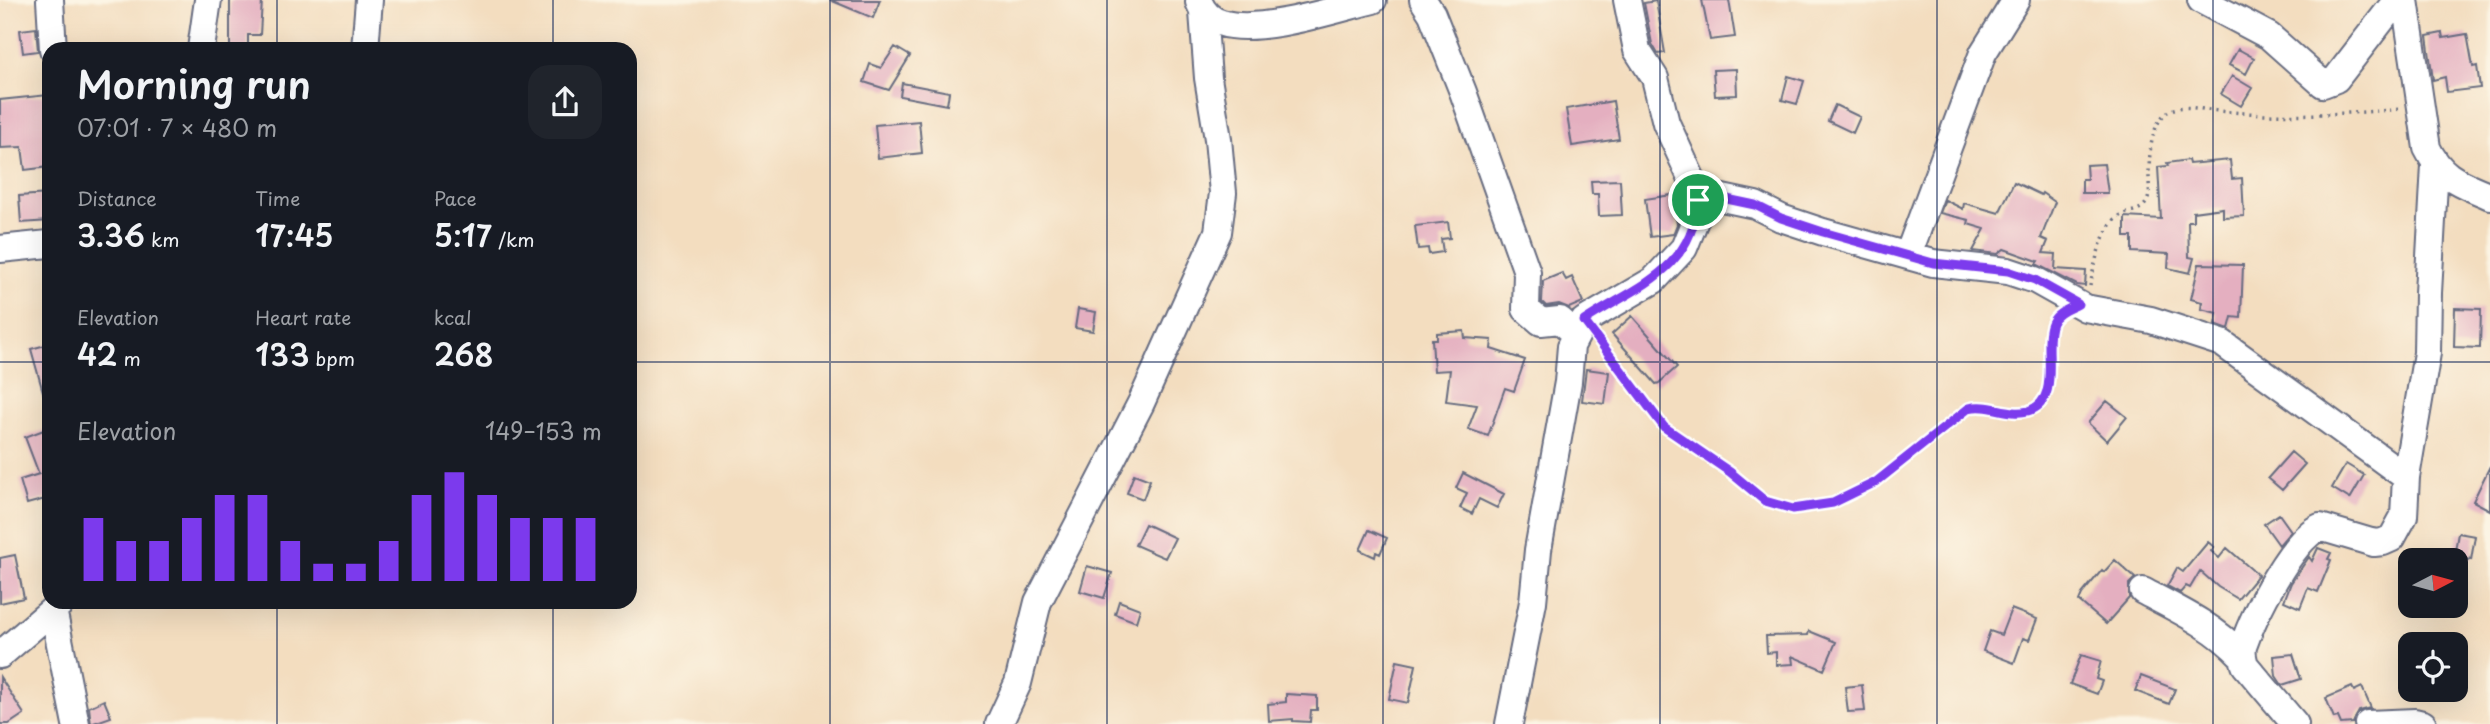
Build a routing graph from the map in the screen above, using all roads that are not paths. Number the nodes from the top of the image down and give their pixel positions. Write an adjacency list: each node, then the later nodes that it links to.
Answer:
1 (50, 0): 12 (street)
2 (208, 0): 13 (street)
3 (369, 0): 14 (street)
4 (1373, 0): 11 (street)
5 (1423, 0): 21 (street)
6 (1628, 0): 17 (street)
7 (2016, 0): 20 (street)
8 (2201, 0): 9 (street)
9 (2397, 0)
10 (2405, 0): 15 (street)
11 (1201, 6): 29 (street)
12 (53, 42)
13 (202, 42)
14 (366, 42)
15 (2435, 165): 16 (street); 22 (street)
16 (2490, 196)
17 (1698, 200): 20 (street); 21 (street)
18 (42, 245): 19 (street)
19 (0, 249)
20 (1908, 255): 22 (street)
21 (1580, 328): 30 (street)
22 (2406, 477): 27 (street)
23 (2143, 591): 27 (street)
24 (55, 609): 26 (street)
25 (58, 609): 28 (street)
26 (0, 656)
27 (2242, 656): 31 (street)
28 (76, 724)
29 (999, 724)
30 (1508, 724)
31 (2295, 724)
32 (2368, 724): 33 (street)
33 (2423, 724)

